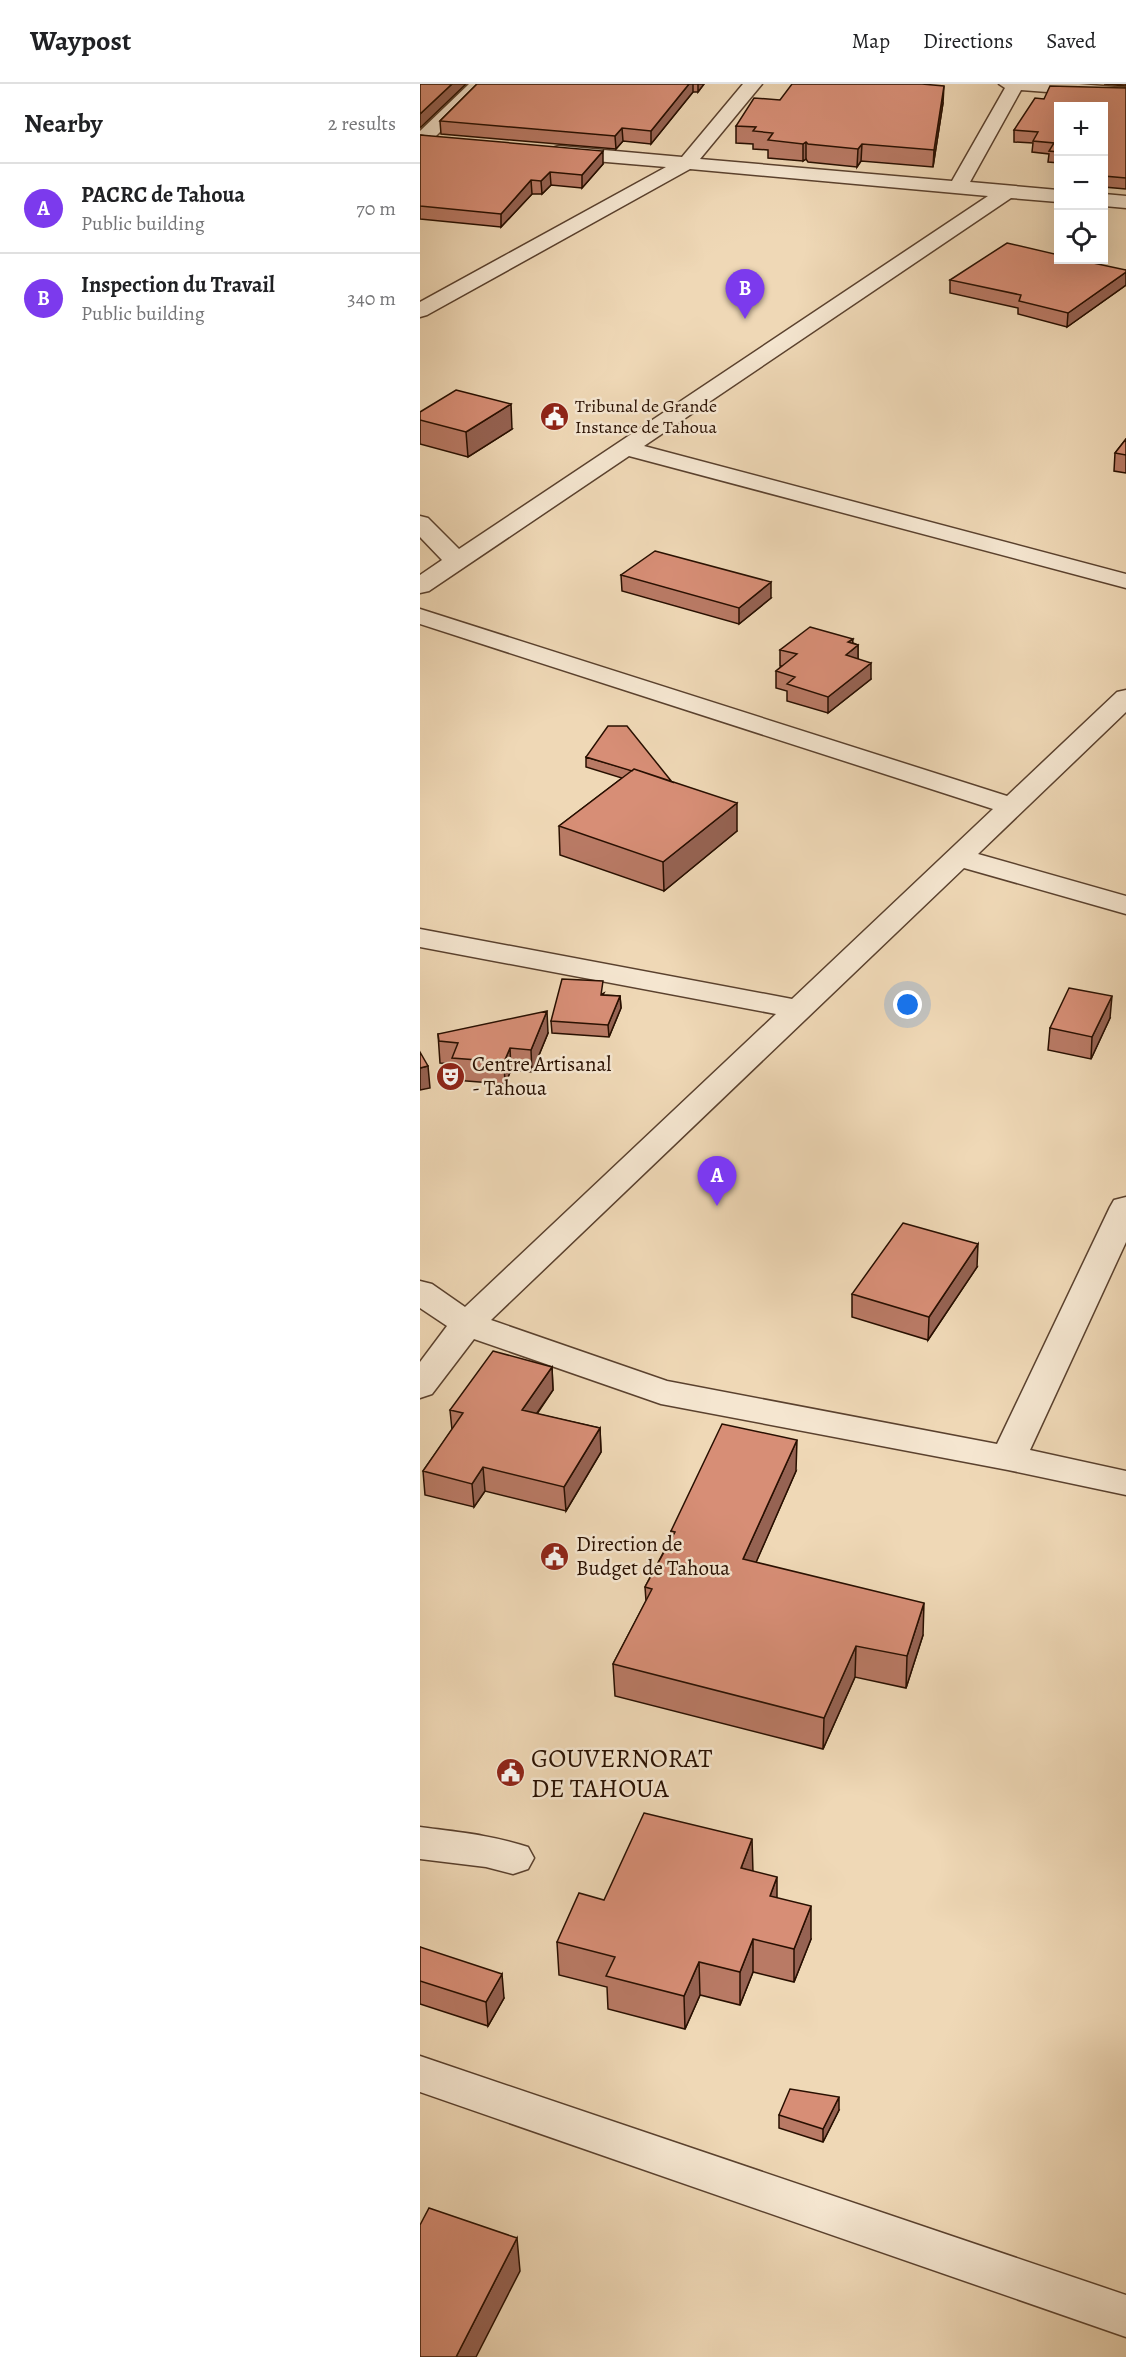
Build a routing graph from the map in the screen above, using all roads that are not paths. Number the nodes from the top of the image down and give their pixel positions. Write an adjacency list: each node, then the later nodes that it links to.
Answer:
1 (479, 84): 6 (street)
2 (753, 84): 9 (street)
3 (1008, 84): 4 (street)
4 (1016, 84): 5 (street); 10 (street)
5 (1126, 93)
6 (421, 140): 7 (street)
7 (444, 142)
8 (537, 150): 9 (street)
9 (687, 163): 10 (street); 15 (street)
10 (958, 187): 11 (street)
11 (1008, 191): 12 (street); 16 (street)
12 (1054, 196)
13 (1108, 200): 14 (street)
14 (1126, 201)
15 (420, 311)
16 (625, 448): 18 (street); 19 (street)
17 (420, 523): 18 (street)
18 (457, 561): 20 (street)
19 (1126, 581)
20 (420, 586)
21 (420, 616): 23 (street)
22 (1126, 698): 23 (street)
23 (1012, 806): 24 (street)
24 (958, 857): 25 (street); 27 (street)
25 (1126, 905)
26 (420, 938): 27 (street)
27 (798, 1009): 30 (street)
28 (1126, 1207): 32 (street)
29 (420, 1292): 30 (street)
30 (467, 1324): 31 (street); 32 (street)
31 (420, 1386)
32 (1008, 1458): 33 (street)
33 (1126, 1483)
34 (420, 1844): 35 (street)
35 (513, 1858)
36 (420, 2074): 37 (street)
37 (1126, 2316)

